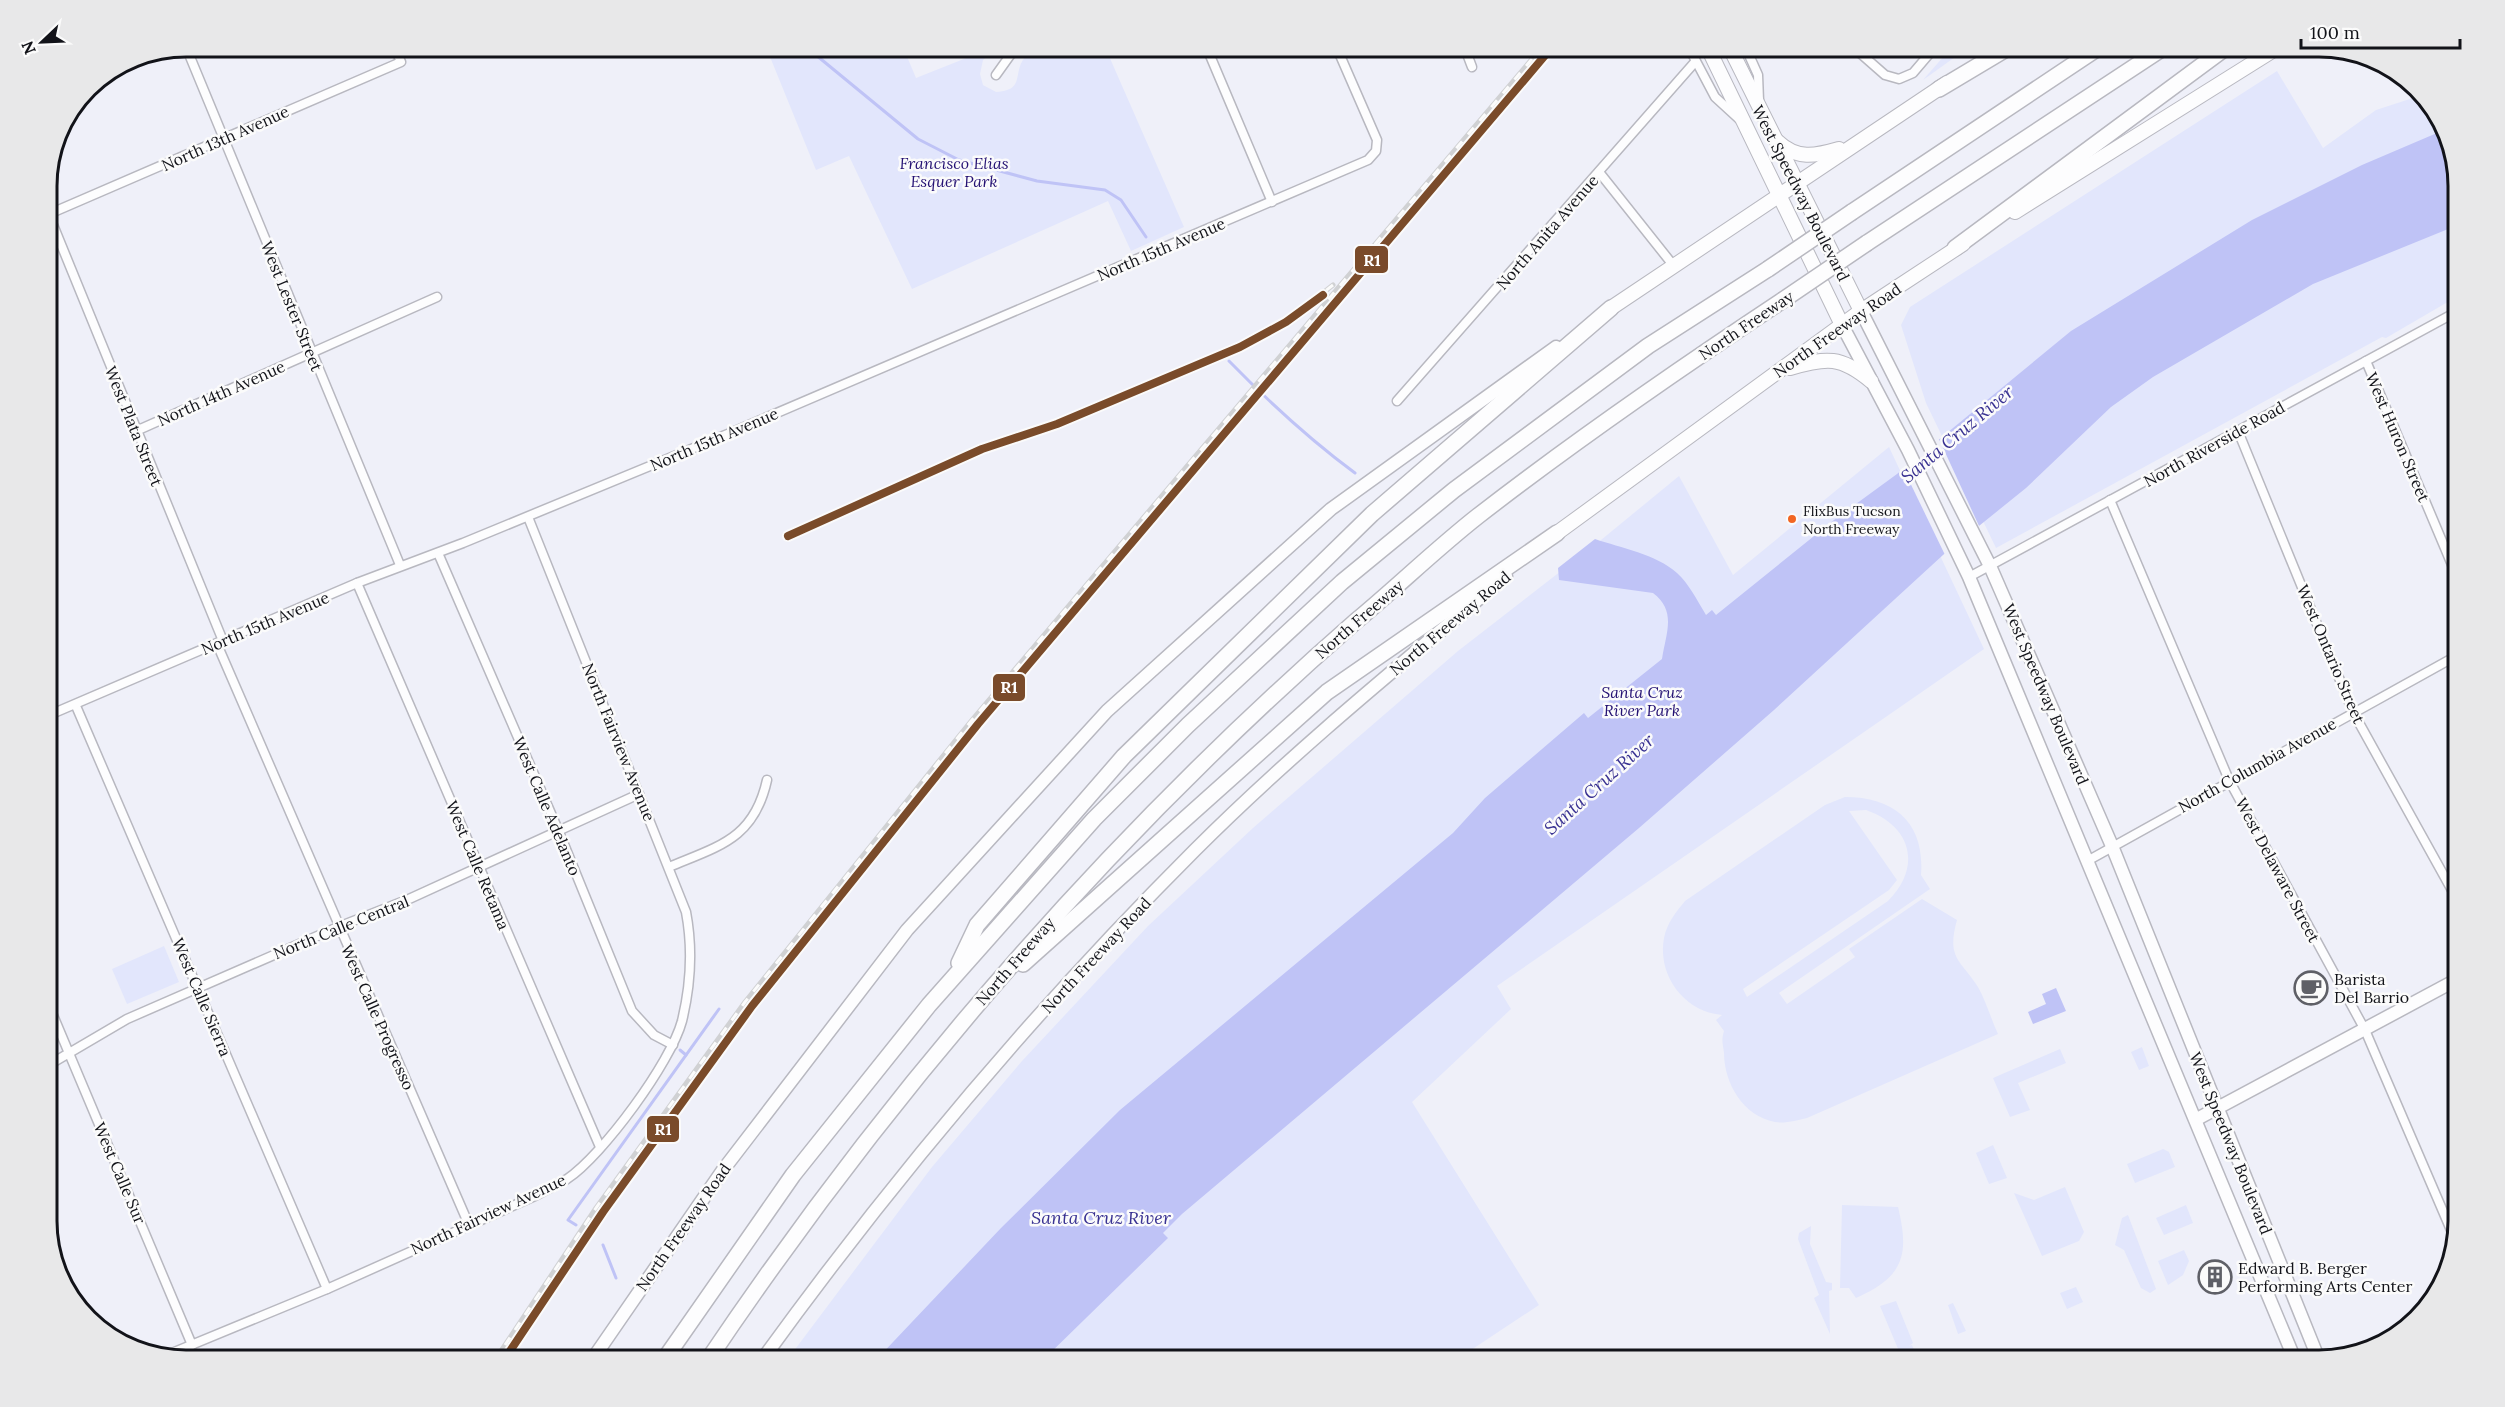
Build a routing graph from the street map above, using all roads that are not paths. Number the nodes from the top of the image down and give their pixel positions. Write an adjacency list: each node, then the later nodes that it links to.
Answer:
1 (190, 57): 26 (street, West Lester Street)
2 (399, 57): 26 (street, North 13th Avenue)
3 (1009, 57): 21 (street)
4 (1211, 57): 31 (street)
5 (1340, 57): 31 (street, North 15th Avenue)
6 (1468, 57): 20 (street)
7 (1693, 57): 19 (street)
8 (1712, 57): 24 (main road, West Speedway Boulevard)
9 (1734, 57): 23 (main road, West Speedway Boulevard)
10 (1749, 57): 23 (street)
11 (1865, 57): 12 (street)
12 (1926, 57)
13 (1983, 57): 22 (main road, North Freeway Road)
14 (1993, 57): 22 (highway)
15 (2084, 57): 72 (highway, North Freeway, bridge)
16 (2149, 57): 75 (highway, North Freeway, bridge)
17 (2213, 57): 34 (highway)
18 (2262, 57): 34 (main road, North Freeway Road)
19 (1695, 62): 24 (street); 28 (street, North Anita Avenue)
20 (1472, 68)
21 (996, 75)
22 (1939, 89): 27 (main road, North Freeway Road)
23 (1759, 111): 25 (main road, West Speedway Boulevard)
24 (1741, 121): 30 (main road, West Speedway Boulevard)
25 (1773, 138): 27 (main road); 29 (main road, West Speedway Boulevard)
26 (223, 139): 32 (street, North 13th Avenue); 41 (street, West Lester Street)
27 (1855, 144): 29 (main road, North Freeway Road)
28 (1599, 172): 35 (street); 45 (street, North Anita Avenue)
29 (1797, 183): 30 (main road, North Freeway Road); 38 (main road, West Speedway Boulevard)
30 (1778, 196): 35 (main road, North Freeway Road); 40 (main road, West Speedway Boulevard)
31 (1272, 202): 49 (street, North 15th Avenue)
32 (57, 208)
33 (57, 234): 46 (street, West Plata Street)
34 (1955, 248): 38 (main road, North Freeway Road)
35 (1673, 265): 37 (main road, North Freeway Road)
36 (437, 297): 41 (street, North 14th Avenue)
37 (1611, 308): 72 (highway); 89 (main road, North Freeway Road)
38 (1861, 311): 40 (main road, North Freeway Road); 54 (main road, West Speedway Boulevard)
39 (2448, 316): 42 (street, North Riverside Road)
40 (1842, 325): 43 (main road, North Freeway Road); 44 (main road, West Speedway Boulevard)
41 (311, 353): 46 (street, North 14th Avenue); 53 (street, West Lester Street)
42 (2366, 361): 47 (street, North Riverside Road); 52 (street, West Huron Street)
43 (1780, 371): 44 (main road); 50 (main road, North Freeway Road)
44 (1871, 381): 55 (main road, West Speedway Boulevard)
45 (1397, 401)
46 (136, 431): 57 (street, West Plata Street)
47 (2238, 431): 48 (street, North Riverside Road); 60 (street, West Ontario Street)
48 (2110, 500): 54 (street, North Riverside Road); 63 (street, West Delaware Street)
49 (528, 517): 51 (street, North 15th Avenue); 64 (street, North Fairview Avenue)
50 (1557, 532): 75 (highway); 92 (main road, North Freeway Road)
51 (438, 553): 53 (street, North 15th Avenue); 65 (street, West Calle Adelanto)
52 (2448, 555)
53 (400, 566): 56 (street, North 15th Avenue)
54 (1990, 566): 55 (street, North Riverside Road); 66 (main road, West Speedway Boulevard)
55 (1969, 577): 67 (main road, West Speedway Boulevard)
56 (357, 584): 57 (street, North 15th Avenue); 68 (street, West Calle Retama)
57 (220, 643): 59 (street, North 15th Avenue); 71 (street, West Calle Progresso)
58 (2448, 660): 60 (street, North Columbia Avenue)
59 (76, 706): 61 (street, North 15th Avenue); 74 (street, West Calle Sierra)
60 (2353, 712): 63 (street, North Columbia Avenue); 70 (street, West Ontario Street)
61 (57, 713)
62 (767, 780): 69 (street)
63 (2229, 780): 66 (street, North Columbia Avenue); 77 (street, West Delaware Street)
64 (639, 794): 65 (street, North Calle Central); 69 (street, North Fairview Avenue)
65 (559, 832): 68 (street, North Calle Central); 78 (street, West Calle Adelanto)
66 (2112, 846): 67 (street, North Columbia Avenue); 81 (main road, West Speedway Boulevard)
67 (2089, 860): 82 (main road, West Speedway Boulevard)
68 (479, 867): 71 (street, North Calle Central); 83 (street, West Calle Retama)
69 (669, 867): 78 (street, North Fairview Avenue)
70 (2448, 883)
71 (338, 927): 74 (street, North Calle Central); 85 (street, West Calle Progresso)
72 (952, 978): 90 (highway, North Freeway)
73 (2448, 984): 77 (main road)
74 (199, 989): 79 (street, North Calle Central); 86 (street, West Calle Sierra)
75 (974, 1008): 91 (highway, North Freeway)
76 (57, 1024): 79 (street, West Calle Sur)
77 (2364, 1030): 81 (main road); 84 (street, West Delaware Street)
78 (673, 1045): 83 (street, North Fairview Avenue)
79 (70, 1055): 80 (street, North Calle Central); 87 (street, West Calle Sur)
80 (57, 1061)
81 (2218, 1108): 82 (main road); 94 (main road, West Speedway Boulevard)
82 (2197, 1119): 93 (main road, West Speedway Boulevard)
83 (600, 1147): 85 (street, North Fairview Avenue)
84 (2448, 1223)
85 (469, 1225): 86 (street, North Fairview Avenue)
86 (327, 1289): 87 (street, North Fairview Avenue)
87 (192, 1344): 88 (street, North Fairview Avenue)
88 (179, 1350)
89 (599, 1350)
90 (671, 1350)
91 (715, 1350)
92 (769, 1350)
93 (2291, 1350)
94 (2315, 1350)

